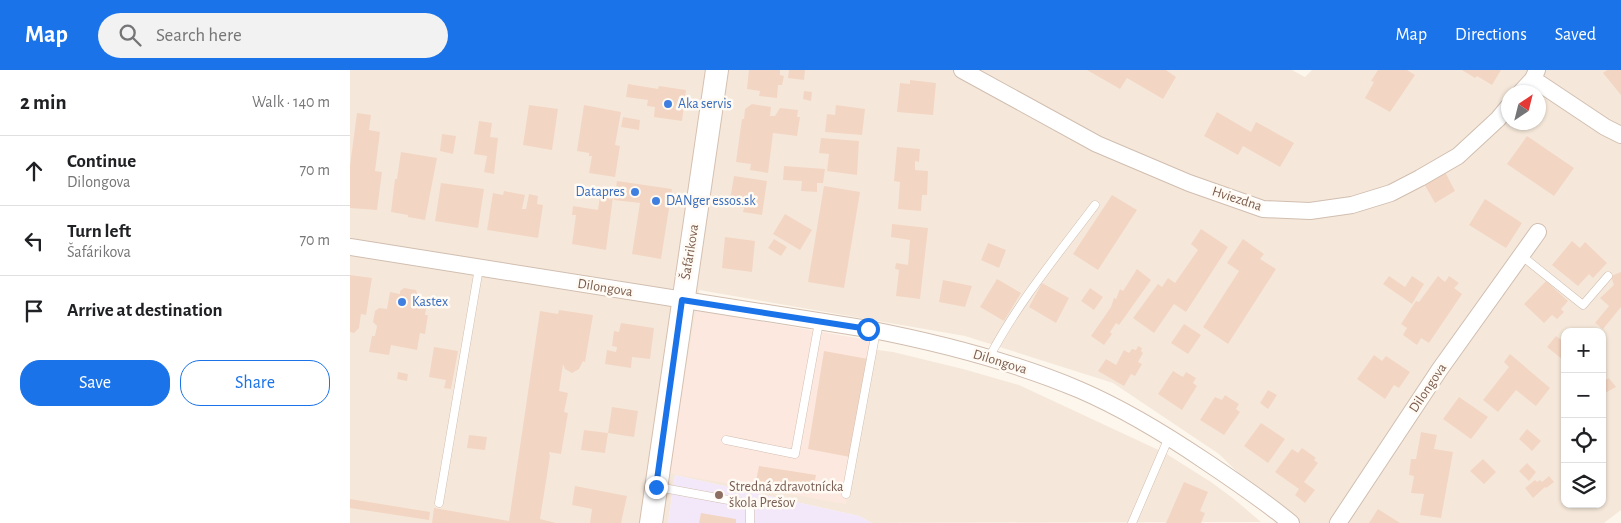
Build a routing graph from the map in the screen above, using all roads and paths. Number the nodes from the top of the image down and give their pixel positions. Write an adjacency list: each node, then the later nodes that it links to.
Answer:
1 (717, 70): 13 (street, Šafárikova)
2 (962, 70): 5 (street, Hviezdna)
3 (1535, 75): 4 (street); 6 (street)
4 (1527, 85)
5 (1501, 116)
6 (1621, 135)
7 (1095, 205): 16 (lane)
8 (1538, 232): 10 (street, Dilongova)
9 (350, 247): 11 (street, Dilongova)
10 (1522, 256): 12 (lane); 26 (street, Dilongova)
11 (479, 268): 13 (street, Dilongova); 21 (lane)
12 (1608, 276)
13 (682, 300): 14 (street, Dilongova); 19 (street, Šafárikova)
14 (819, 322): 15 (street, Dilongova); 18 (lane)
15 (876, 331): 16 (street, Dilongova); 20 (lane)
16 (989, 358): 17 (street, Dilongova)
17 (1169, 437): 24 (lane); 25 (street, Dilongova)
18 (726, 440)
19 (656, 487): 22 (street, Šafárikova); 23 (lane)
20 (846, 494)
21 (439, 503)
22 (651, 523)
23 (750, 523)
24 (1132, 523)
25 (1291, 523)
26 (1338, 523)

